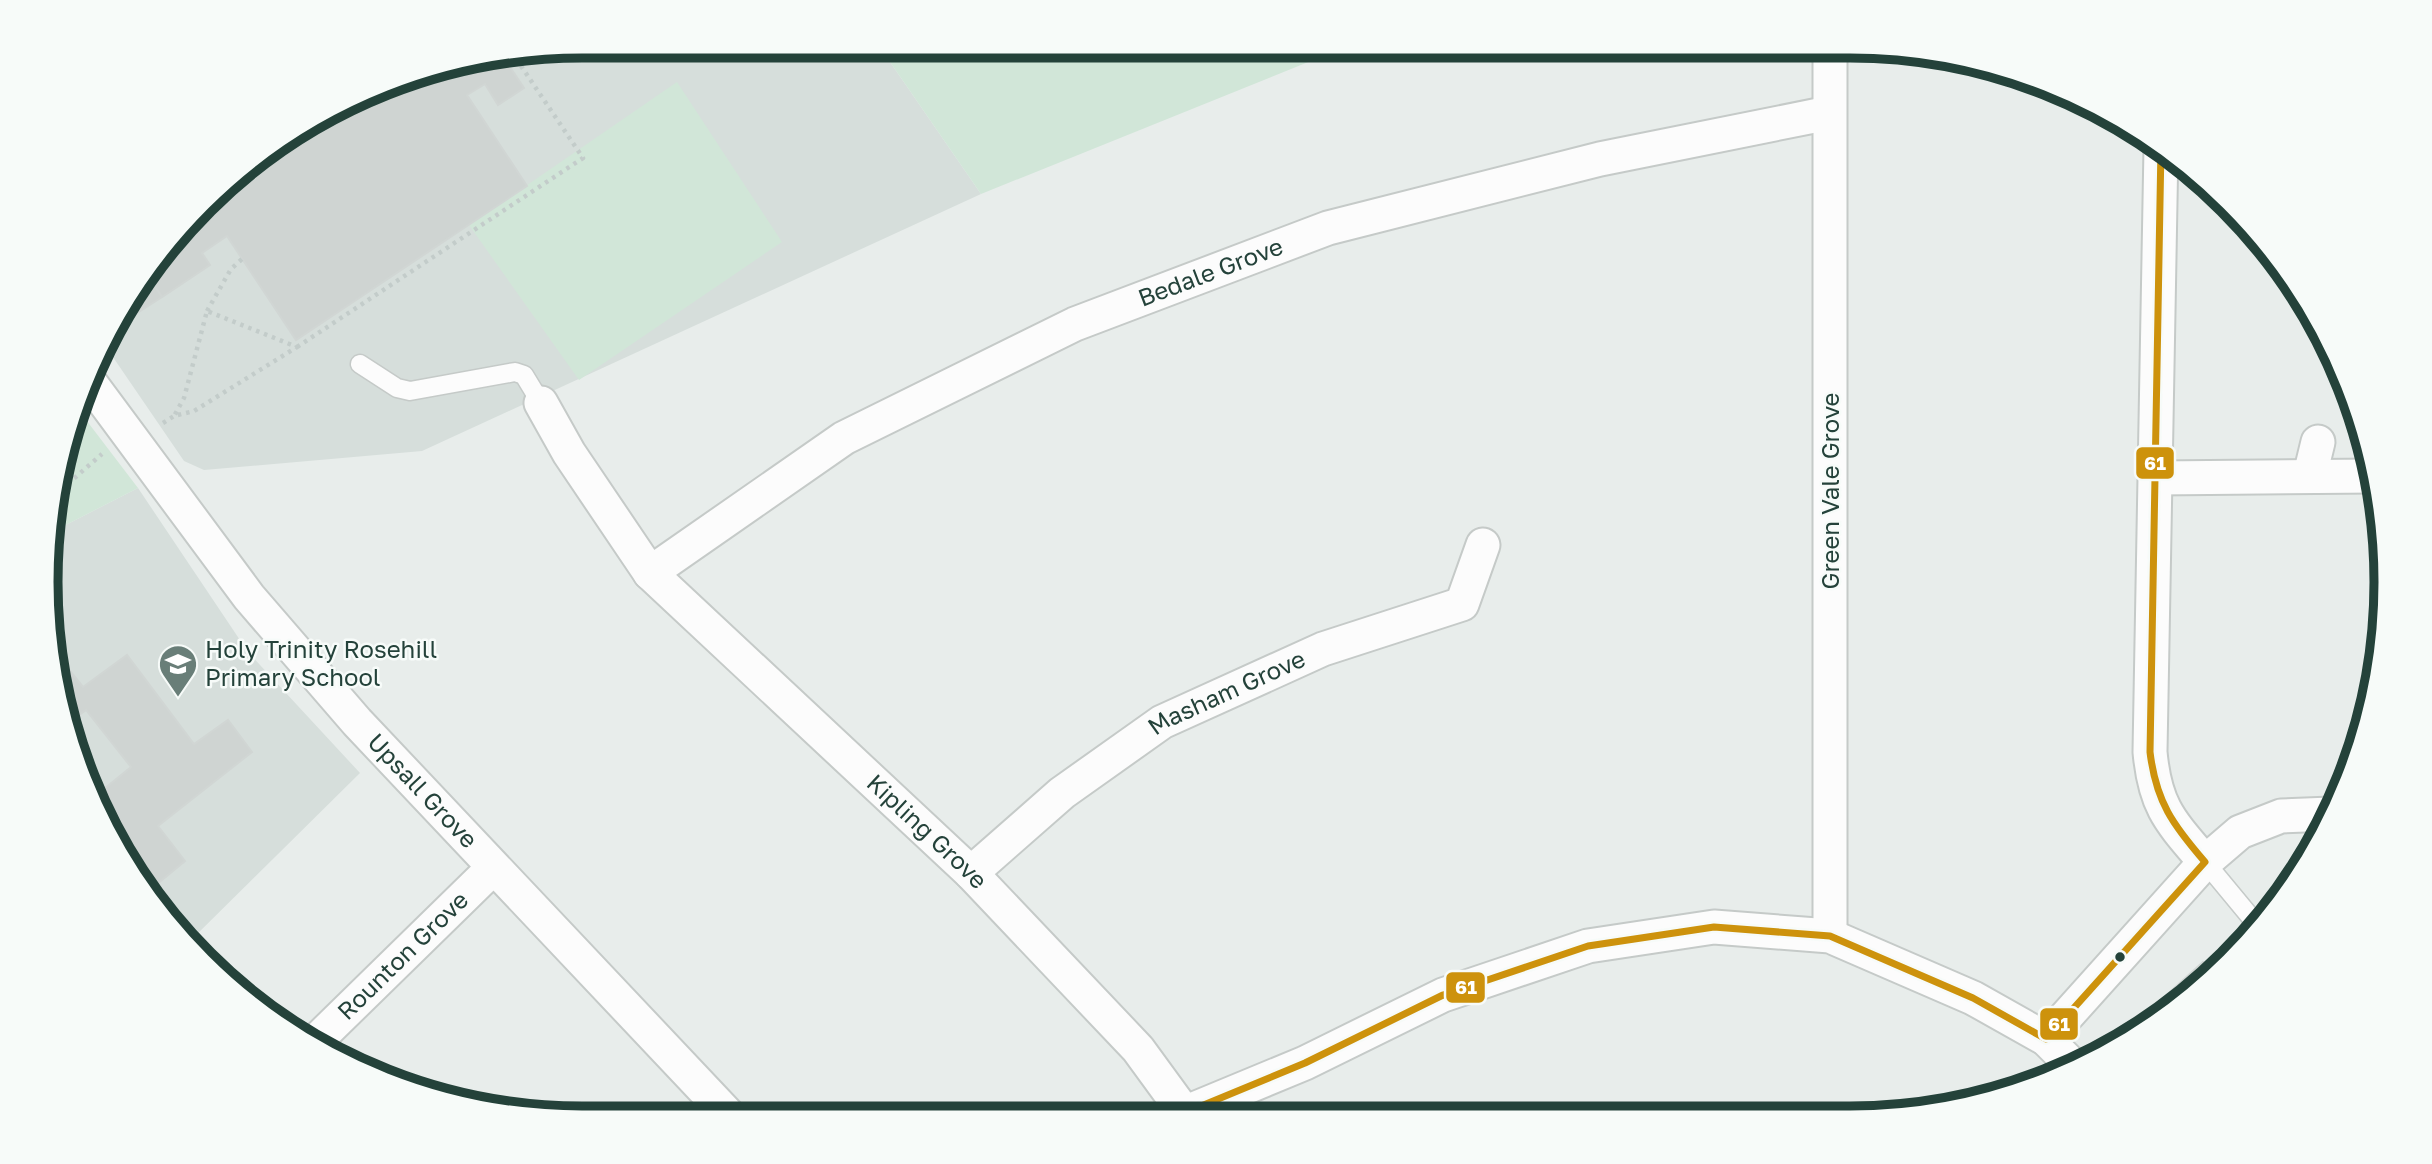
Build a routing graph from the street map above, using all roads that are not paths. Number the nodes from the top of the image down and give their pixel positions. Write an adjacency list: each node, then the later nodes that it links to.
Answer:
1 (1830, 58): 2 (street, Green Vale Grove)
2 (1829, 113): 12 (street, Bedale Grove); 18 (street, Green Vale Grove)
3 (2161, 160): 10 (street)
4 (360, 363): 6 (lane)
5 (95, 389): 15 (street, Upsall Grove)
6 (541, 403): 12 (street, Kipling Grove)
7 (2318, 442): 8 (street)
8 (2310, 475): 9 (street); 10 (street)
9 (2363, 476)
10 (2156, 478): 14 (street)
11 (1483, 545): 16 (street, Masham Grove)
12 (650, 573): 16 (street, Kipling Grove)
13 (2320, 815): 14 (street)
14 (2205, 862): 17 (lane); 20 (street)
15 (493, 869): 19 (street, Rounton Grove); 22 (street, Upsall Grove)
16 (971, 873): 23 (street, Kipling Grove)
17 (2252, 918)
18 (1830, 936): 20 (street); 24 (street)
19 (321, 1036)
20 (2046, 1039): 21 (street)
21 (2066, 1059)
22 (720, 1106)
23 (1175, 1106)
24 (1200, 1106)

